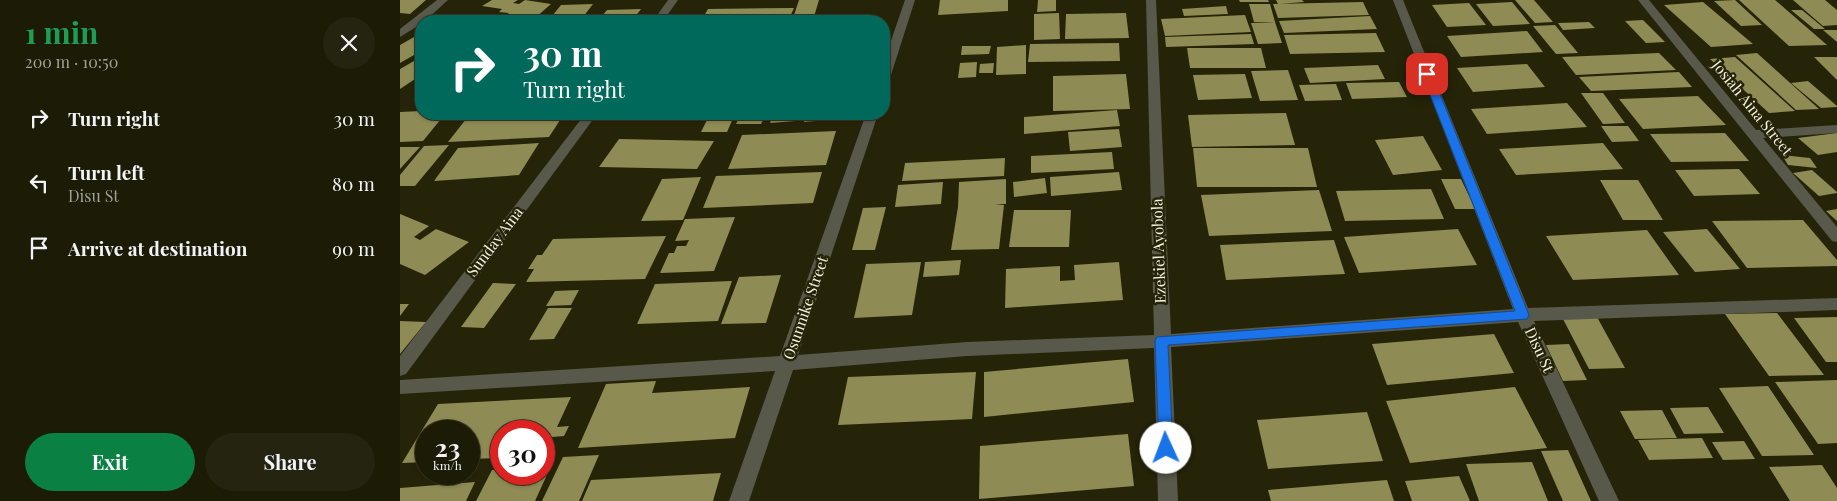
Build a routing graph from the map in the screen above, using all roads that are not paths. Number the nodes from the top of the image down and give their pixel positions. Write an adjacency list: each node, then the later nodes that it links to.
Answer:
1 (443, 0): 7 (street)
2 (673, 0): 8 (street)
3 (910, 0): 11 (street)
4 (1151, 0): 19 (street, Ezekiel Ayobola)
5 (1398, 0): 18 (street, Disu St)
6 (1642, 0): 15 (street, Josiah Aina Street)
7 (425, 15)
8 (662, 15)
9 (415, 23): 10 (street)
10 (400, 34)
11 (890, 60)
12 (587, 120): 21 (street, Sunday Aina)
13 (870, 120): 20 (street, Osunnike Street)
14 (1837, 129): 15 (street)
15 (1753, 134): 16 (street, Josiah Aina Street)
16 (1837, 237)
17 (1837, 304): 18 (street)
18 (1523, 315): 19 (street); 25 (street, Disu St)
19 (1162, 341): 20 (street); 24 (street, Ezekiel Ayobola)
20 (788, 363): 22 (street); 23 (street, Osunnike Street)
21 (400, 369)
22 (400, 387)
23 (739, 501)
24 (1168, 501)
25 (1609, 501)

